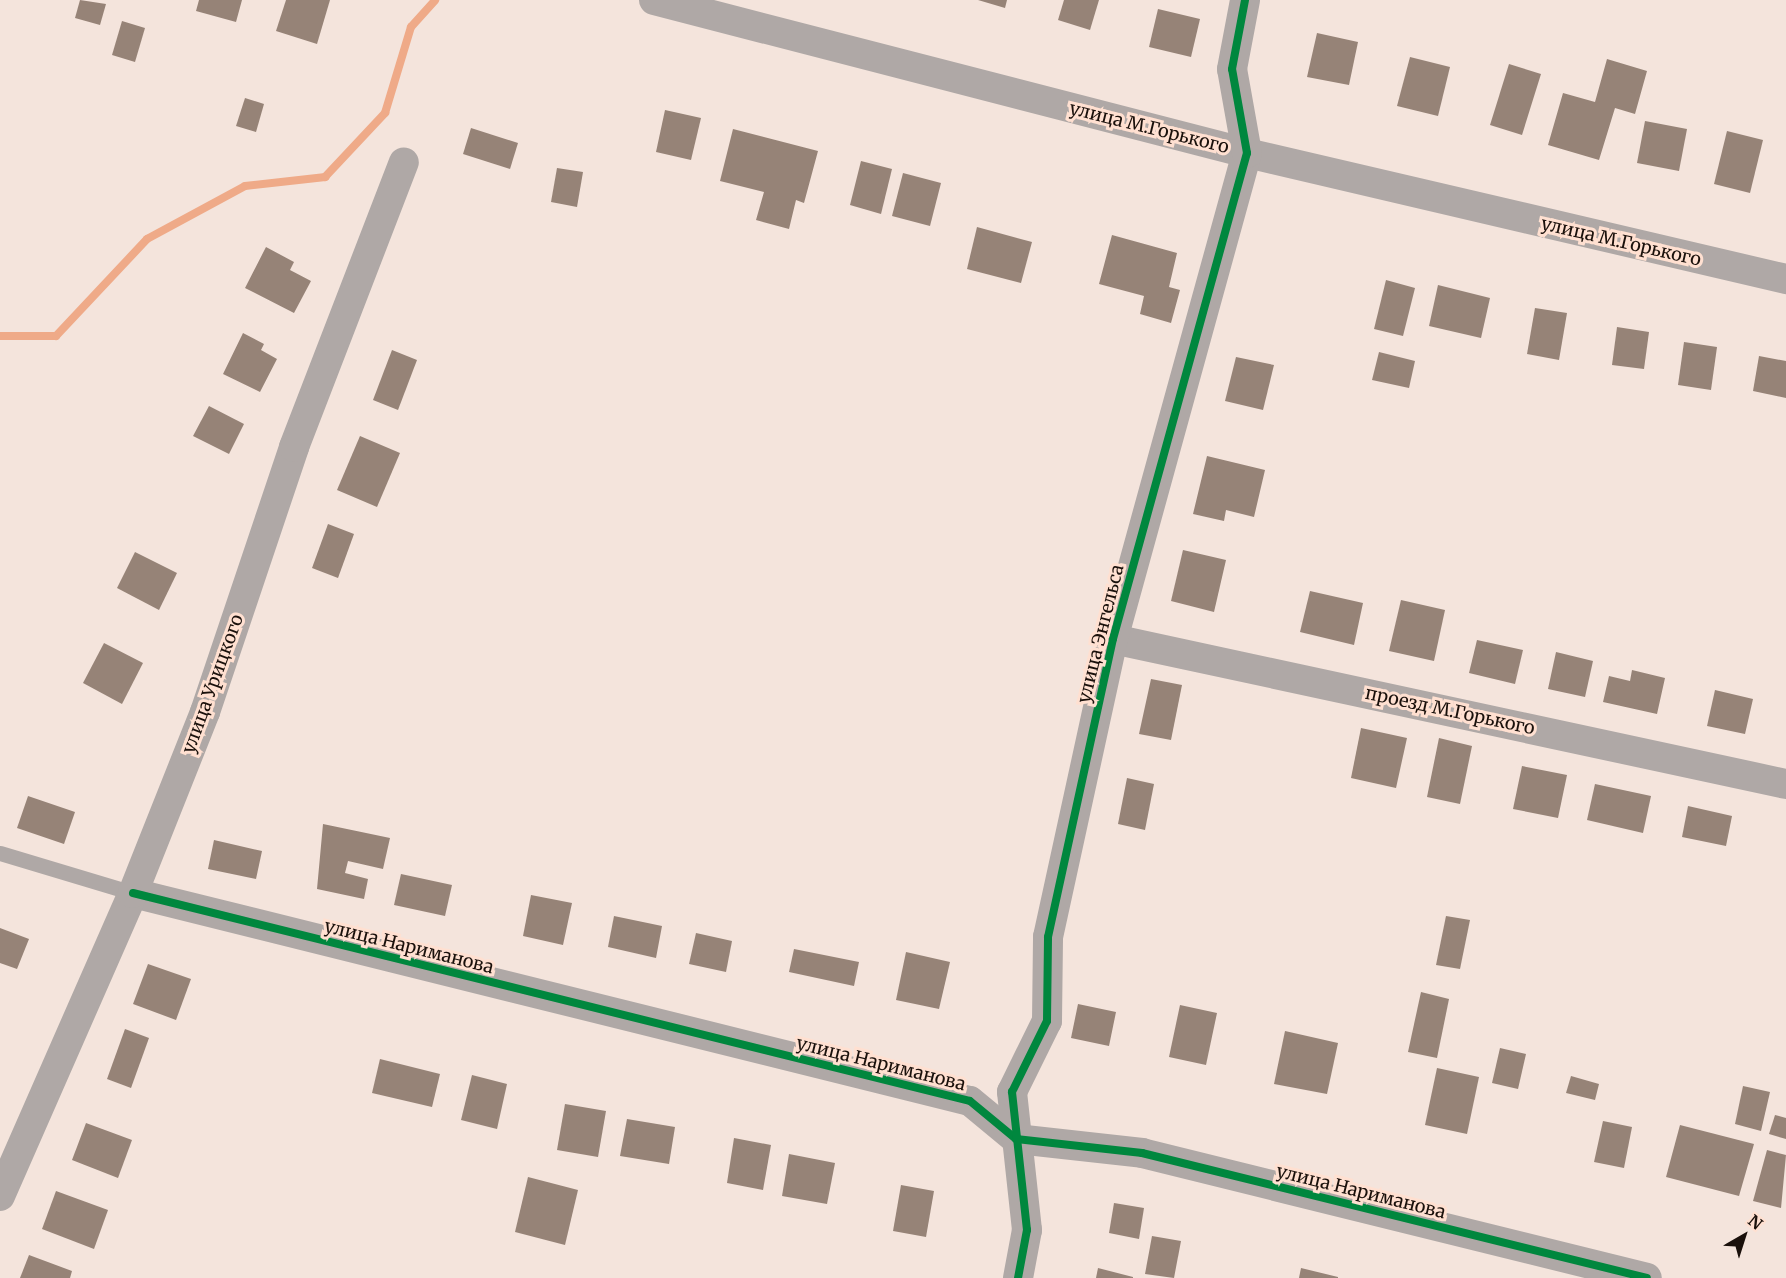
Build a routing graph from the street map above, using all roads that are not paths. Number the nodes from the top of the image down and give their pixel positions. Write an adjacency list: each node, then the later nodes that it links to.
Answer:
1 (654, 0): 3 (street, улица М.Горького)
2 (1245, 0): 3 (street, улица Энгельса)
3 (1247, 153): 5 (street, улица М.Горького); 6 (street, улица Энгельса)
4 (404, 162): 9 (street, улица Урицкого)
5 (1786, 279)
6 (1113, 639): 7 (street, проезд М.Горького); 10 (street, улица Энгельса)
7 (1786, 784)
8 (0, 853): 9 (lane)
9 (133, 893): 10 (street, улица Нариманова); 11 (street, улица Урицкого)
10 (1016, 1139): 12 (street, улица Энгельса); 13 (street, улица Нариманова)
11 (0, 1196)
12 (1018, 1278)
13 (1647, 1278)

